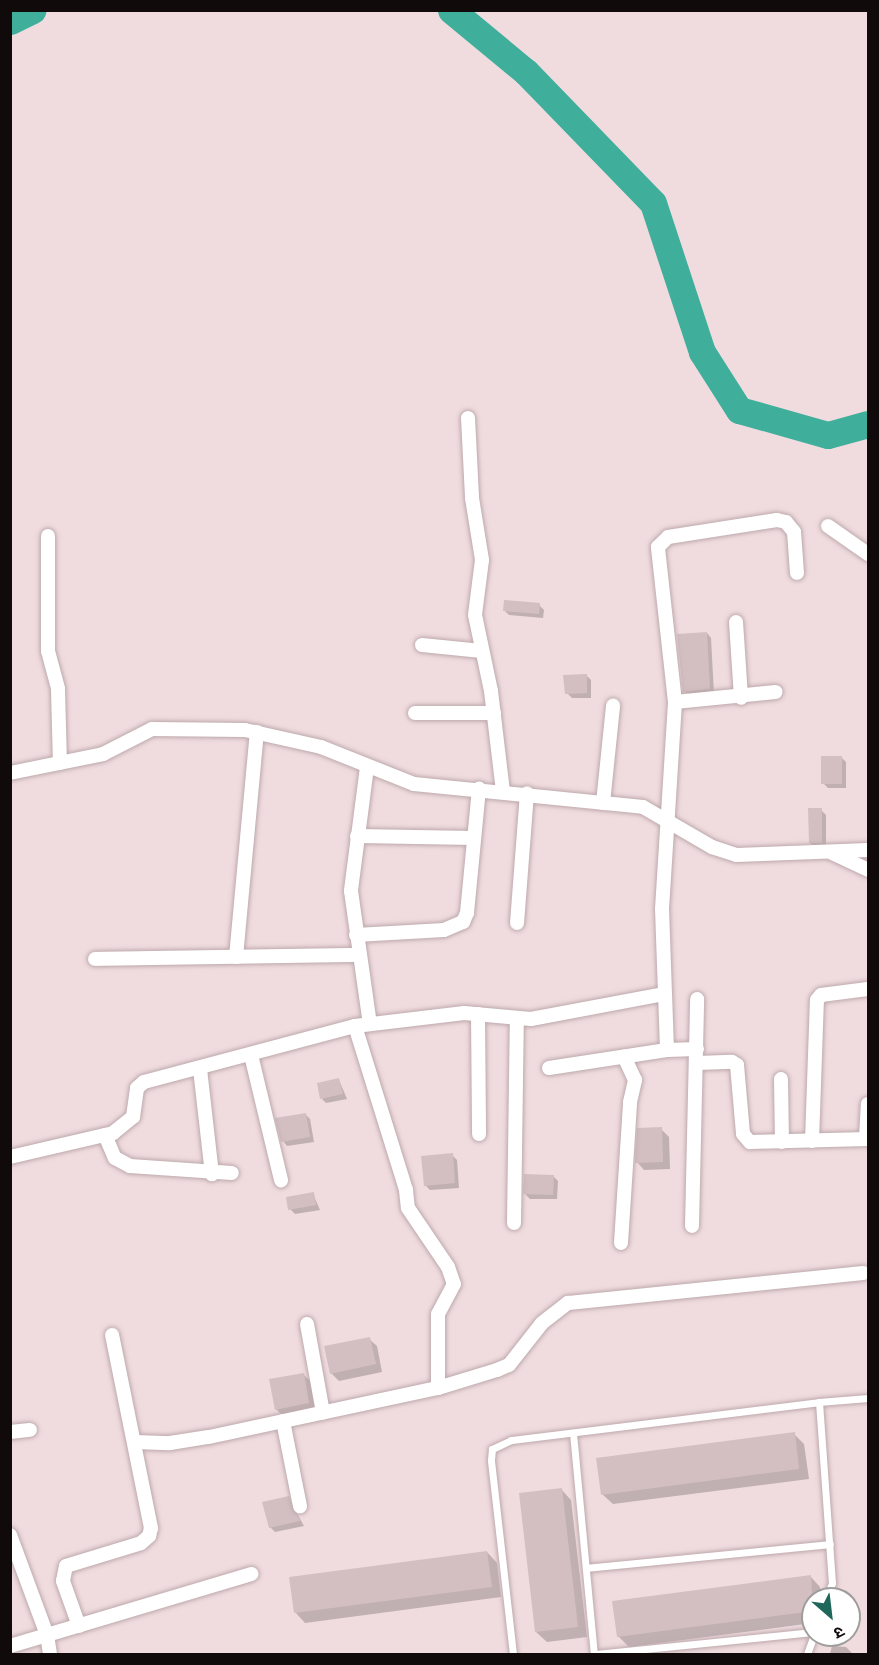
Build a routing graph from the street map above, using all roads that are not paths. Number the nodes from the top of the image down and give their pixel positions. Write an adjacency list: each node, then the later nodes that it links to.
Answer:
1 (468, 418): 8 (street)
2 (828, 526): 4 (street)
3 (48, 536): 16 (street)
4 (868, 554)
5 (797, 573): 11 (street)
6 (736, 622): 10 (street)
7 (422, 645): 8 (street)
8 (482, 651): 14 (street)
9 (776, 692): 10 (street)
10 (741, 698): 11 (street)
11 (675, 702): 23 (street)
12 (613, 705): 22 (street)
13 (415, 713): 14 (street)
14 (494, 713): 20 (street)
15 (257, 732): 16 (street); 17 (street); 32 (street)
16 (60, 763): 18 (street)
17 (367, 767): 19 (street); 24 (street)
18 (10, 772)
19 (478, 789): 20 (street); 25 (street)
20 (503, 792): 21 (street)
21 (527, 793): 22 (street); 29 (street)
22 (603, 803): 23 (street)
23 (667, 818): 27 (street); 36 (street)
24 (357, 836): 25 (street); 30 (street)
25 (474, 838): 30 (street)
26 (868, 849): 27 (street)
27 (830, 852): 28 (street)
28 (868, 870)
29 (517, 923)
30 (356, 935): 31 (street)
31 (359, 955): 32 (street); 40 (street)
32 (236, 957): 33 (street)
33 (95, 959)
34 (868, 978): 35 (street)
35 (868, 989): 53 (street)
36 (665, 994): 39 (street); 42 (street)
37 (697, 999): 45 (street)
38 (478, 1014): 39 (street); 40 (street); 50 (street)
39 (517, 1019): 59 (street)
40 (370, 1023): 41 (street)
41 (355, 1026): 43 (street); 65 (street)
42 (667, 1050): 44 (street); 45 (street)
43 (251, 1055): 47 (street); 58 (street)
44 (624, 1056): 46 (street); 61 (street)
45 (697, 1056): 54 (street); 60 (street)
46 (549, 1068)
47 (200, 1069): 51 (street); 57 (street)
48 (781, 1079): 54 (street)
49 (868, 1104): 52 (street)
50 (479, 1134)
51 (105, 1135): 55 (street); 57 (street)
52 (867, 1139): 53 (street)
53 (812, 1141): 54 (street)
54 (782, 1142)
55 (10, 1157)
56 (232, 1173): 57 (street)
57 (212, 1174)
58 (281, 1180)
59 (514, 1223)
60 (692, 1226)
61 (621, 1243)
62 (862, 1273): 65 (street)
63 (307, 1324): 68 (street)
64 (112, 1335): 73 (street)
65 (438, 1388): 68 (street)
66 (868, 1398): 67 (lane)
67 (819, 1402): 72 (lane); 76 (lane)
68 (323, 1413): 69 (street)
69 (283, 1421): 73 (street); 74 (street)
70 (30, 1430): 71 (street)
71 (10, 1432)
72 (573, 1432): 77 (lane); 85 (lane)
73 (135, 1442): 80 (street)
74 (300, 1506)
75 (10, 1535): 81 (street)
76 (830, 1544): 77 (lane); 79 (lane)
77 (586, 1568): 86 (lane)
78 (251, 1574): 80 (street)
79 (830, 1587)
80 (78, 1626): 81 (street)
81 (47, 1635): 83 (street); 84 (street)
82 (801, 1635): 86 (lane)
83 (10, 1646)
84 (50, 1654)
85 (513, 1654)
86 (595, 1654)

